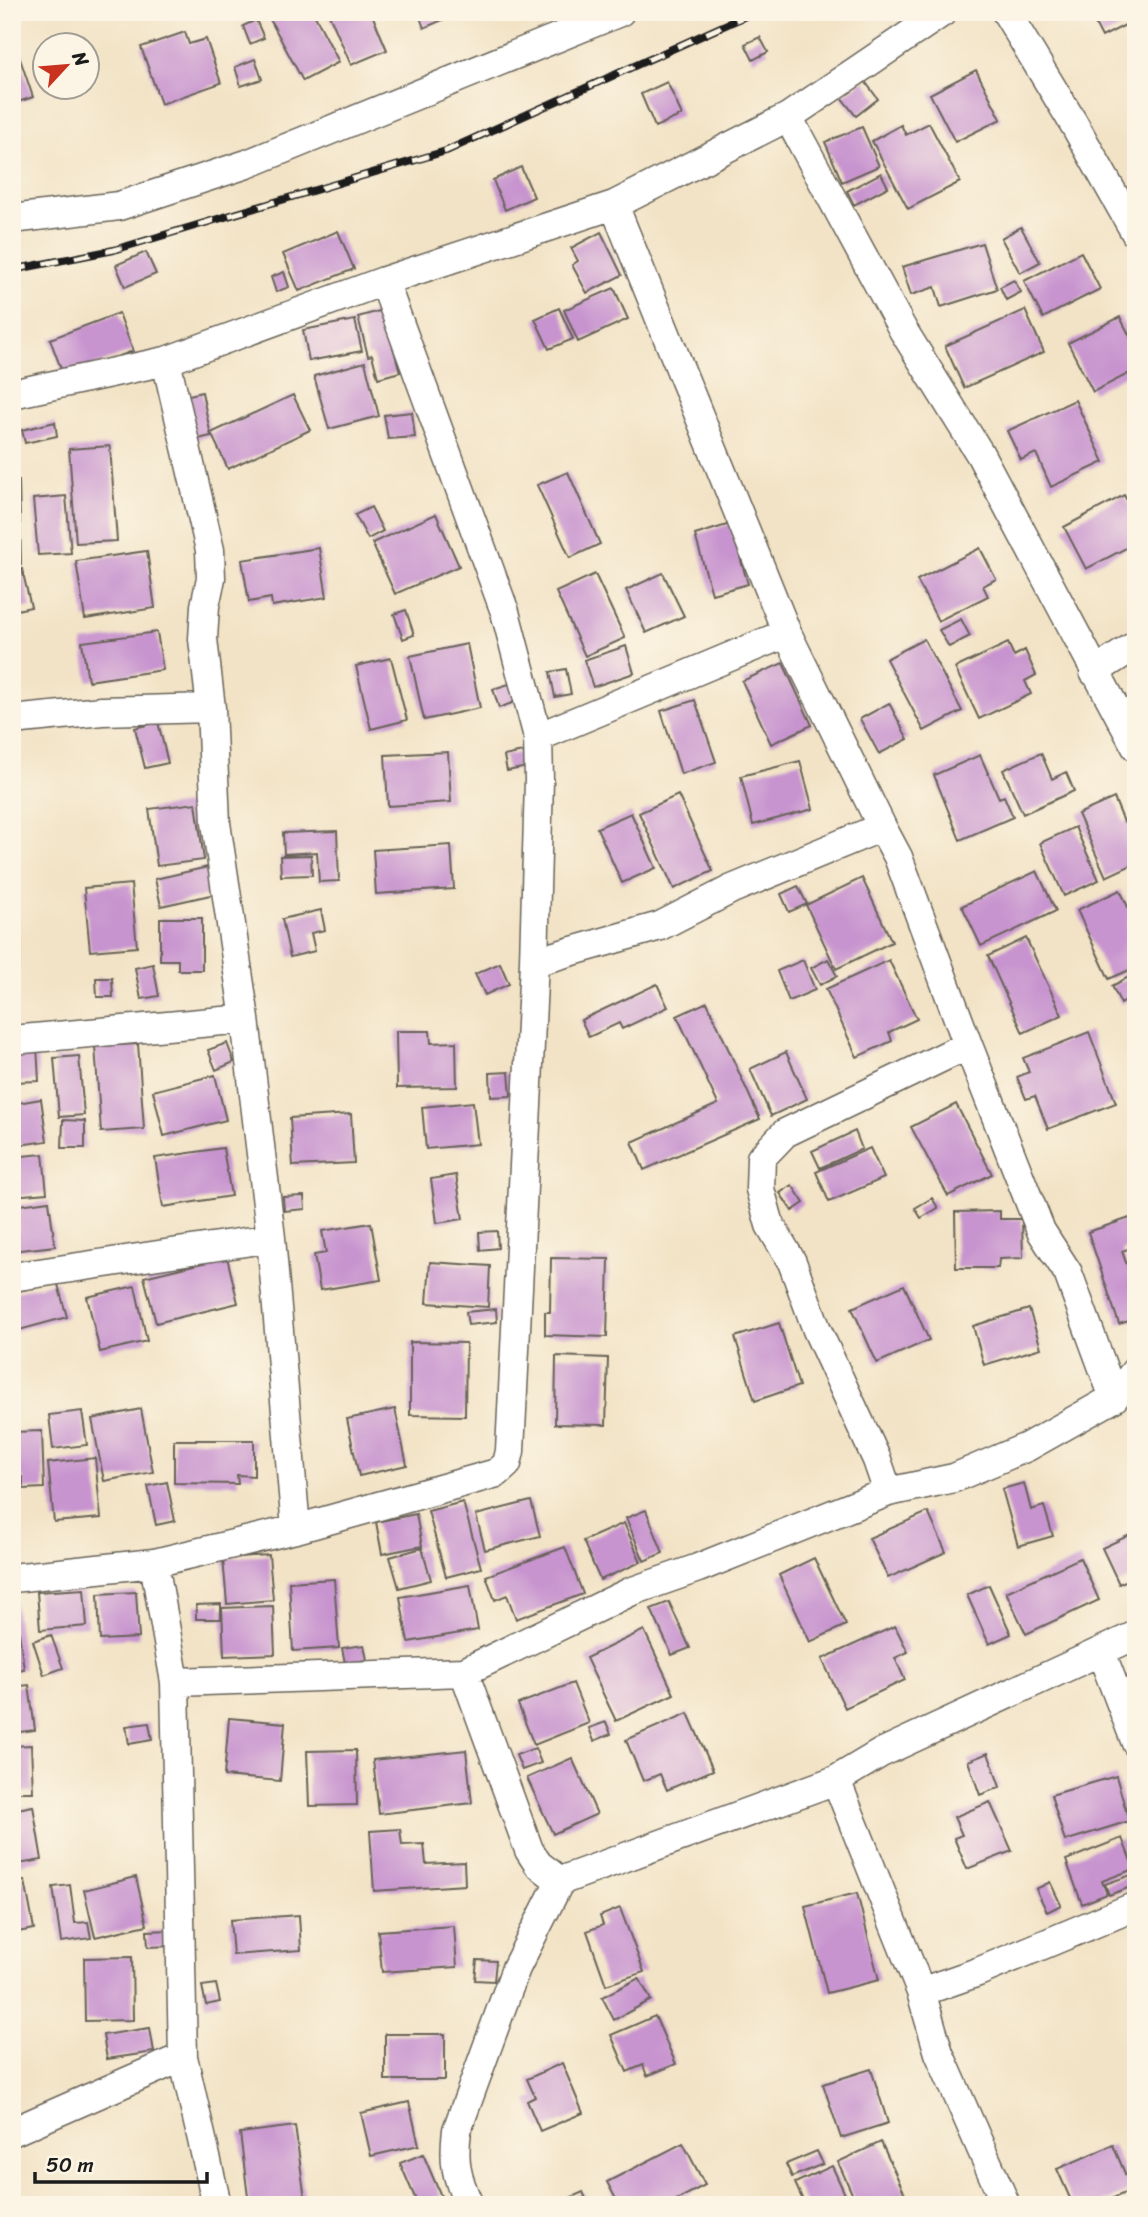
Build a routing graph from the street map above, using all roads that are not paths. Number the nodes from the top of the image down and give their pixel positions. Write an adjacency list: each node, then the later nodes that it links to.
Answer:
1 (620, 12): 6 (street)
2 (943, 12): 4 (street)
3 (1006, 12): 7 (street)
4 (789, 117): 5 (street); 13 (street)
5 (614, 205): 8 (street); 11 (street)
6 (12, 219)
7 (1136, 234)
8 (384, 281): 9 (street); 16 (street)
9 (166, 361): 10 (street); 14 (street)
10 (12, 394)
11 (787, 634): 16 (street); 18 (street)
12 (1136, 645): 13 (street)
13 (1094, 672): 17 (street)
14 (211, 708): 15 (street); 20 (street)
15 (12, 720)
16 (538, 737): 19 (street)
17 (1136, 747)
18 (882, 827): 19 (street); 22 (street)
19 (534, 962): 28 (street)
20 (245, 1019): 21 (street); 23 (street)
21 (12, 1040)
22 (968, 1045): 26 (street); 27 (street)
23 (271, 1238): 24 (street); 28 (street)
24 (12, 1277)
25 (1136, 1370): 26 (street)
26 (1114, 1398): 27 (street)
27 (888, 1492): 33 (street)
28 (296, 1529): 29 (street)
29 (154, 1563): 30 (street); 34 (street)
30 (12, 1578)
31 (1136, 1636): 32 (street)
32 (1101, 1652): 35 (street); 36 (street)
33 (464, 1672): 34 (street); 37 (street)
34 (175, 1682): 40 (street)
35 (1136, 1743)
36 (836, 1780): 37 (street); 39 (street)
37 (560, 1881): 43 (street)
38 (1136, 1906): 39 (street)
39 (921, 1992): 44 (street)
40 (183, 2057): 41 (street); 42 (street)
41 (12, 2132)
42 (216, 2205)
43 (468, 2205)
44 (1006, 2205)

